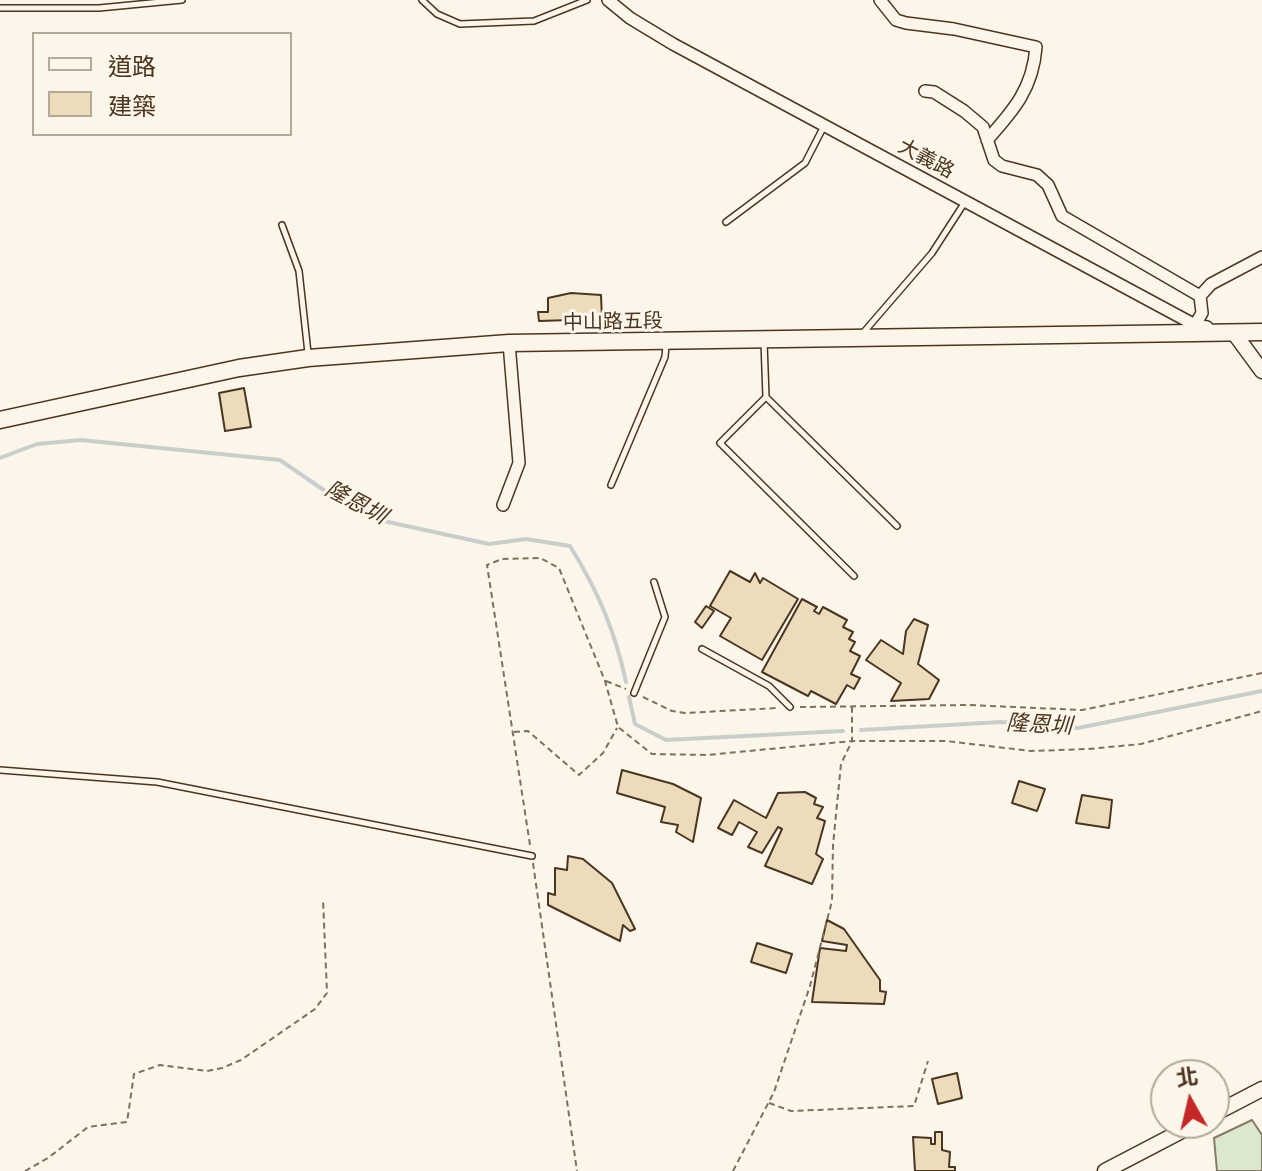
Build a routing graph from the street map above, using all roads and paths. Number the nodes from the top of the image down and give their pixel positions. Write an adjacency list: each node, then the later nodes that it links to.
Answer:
1 (182, 0): 6 (lane)
2 (422, 0): 3 (lane)
3 (587, 0)
4 (608, 0): 8 (street, 大義路)
5 (880, 0): 9 (street)
6 (0, 8)
7 (925, 91): 9 (street)
8 (824, 125): 10 (street, 大義路); 11 (lane)
9 (987, 140): 14 (street)
10 (965, 201): 15 (street, 大義路); 18 (lane)
11 (726, 222)
12 (282, 225): 22 (lane)
13 (1262, 257): 14 (street)
14 (1200, 296): 15 (street)
15 (1195, 325): 17 (street, 大義路)
16 (1262, 332): 17 (main road, 中山路五段)
17 (1234, 333): 18 (main road, 中山路五段); 23 (street)
18 (858, 339): 19 (main road, 中山路五段)
19 (764, 340): 20 (main road, 中山路五段); 24 (lane)
20 (666, 342): 21 (main road, 中山路五段); 26 (lane)
21 (509, 343): 22 (main road, 中山路五段); 27 (street)
22 (308, 358): 25 (main road, 中山路五段)
23 (1262, 371)
24 (766, 397): 28 (lane); 29 (lane)
25 (0, 420)
26 (611, 485)
27 (503, 505)
28 (897, 526)
29 (854, 576)
30 (654, 582): 34 (lane)
31 (702, 649): 36 (lane)
32 (1262, 673): 35 (path)
33 (605, 681): 34 (path); 38 (path); 39 (path)
34 (634, 693): 36 (path)
35 (852, 706): 36 (path); 40 (path)
36 (790, 707)
37 (1262, 711): 40 (path)
38 (618, 727): 39 (path); 40 (path)
39 (512, 732): 42 (path)
40 (852, 741): 46 (path)
41 (0, 770): 42 (lane)
42 (532, 856): 50 (path)
43 (323, 899): 49 (path)
44 (928, 1061): 46 (path)
45 (1262, 1089): 47 (street)
46 (768, 1102): 51 (path)
47 (1230, 1106)
48 (1166, 1139): 52 (street)
49 (25, 1171)
50 (577, 1171)
51 (733, 1171)
52 (1105, 1171)

